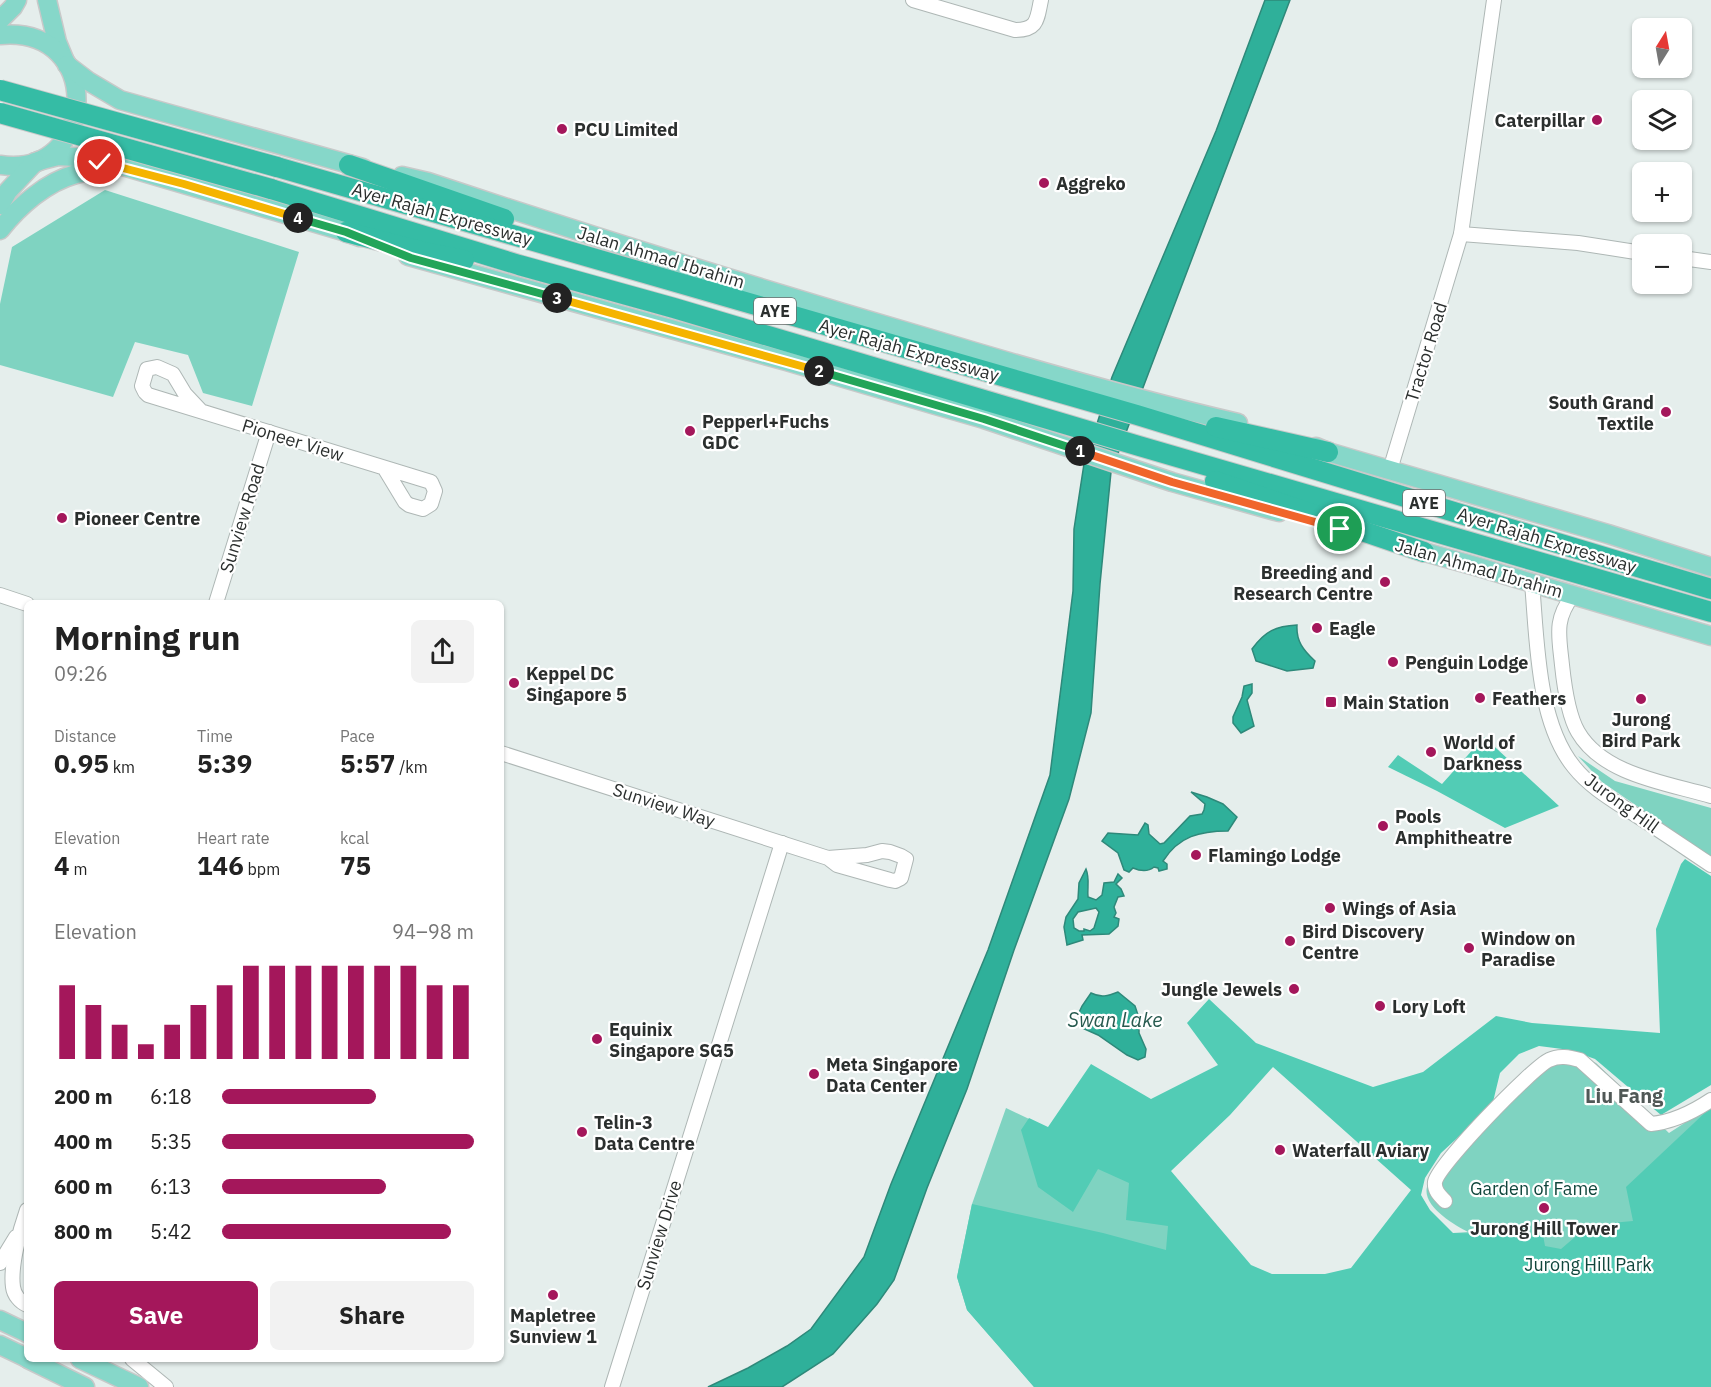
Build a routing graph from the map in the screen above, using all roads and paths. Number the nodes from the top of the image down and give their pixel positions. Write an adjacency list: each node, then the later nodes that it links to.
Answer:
1 (17, 0): 6 (main road)
2 (47, 0): 8 (main road)
3 (913, 0): 4 (street)
4 (1041, 0)
5 (1494, 0): 18 (street, Tractor Road)
6 (0, 20)
7 (0, 35): 8 (main road, Jalan Ahmad Ibrahim)
8 (66, 63): 11 (main road); 13 (main road, Jalan Ahmad Ibrahim)
9 (0, 90): 21 (highway, Ayer Rajah Expressway / AYE, bridge)
10 (0, 113): 23 (highway, Ayer Rajah Expressway / AYE, bridge)
11 (36, 162): 12 (main road, Jalan Ahmad Ibrahim); 14 (main road, Jalan Ahmad Ibrahim); 15 (main road)
12 (0, 165)
13 (349, 165): 21 (highway); 28 (main road, Jalan Ahmad Ibrahim)
14 (126, 167): 16 (main road); 17 (main road, Jalan Ahmad Ibrahim)
15 (0, 205)
16 (0, 230)
17 (346, 232): 23 (highway); 31 (main road, Jalan Ahmad Ibrahim)
18 (1461, 234): 19 (street); 30 (street, Tractor Road)
19 (1632, 251)
20 (1692, 259): 22 (street)
21 (610, 262): 25 (highway, Ayer Rajah Expressway / AYE)
22 (1711, 262)
23 (519, 265): 27 (highway, Ayer Rajah Expressway / AYE)
24 (201, 411): 26 (street, Pioneer View)
25 (1137, 415): 28 (highway); 34 (highway, Ayer Rajah Expressway / AYE)
26 (269, 432): 29 (street, Pioneer View); 37 (street, Sunview Road)
27 (1139, 446): 31 (highway); 39 (highway, Ayer Rajah Expressway / AYE)
28 (1328, 452): 30 (main road, Jalan Ahmad Ibrahim)
29 (385, 469)
30 (1390, 470): 32 (main road, Jalan Ahmad Ibrahim)
31 (1424, 552): 33 (main road, Jalan Ahmad Ibrahim)
32 (1711, 567)
33 (1532, 583): 36 (main road, Jalan Ahmad Ibrahim); 40 (street, Jurong Hill)
34 (1711, 589)
35 (0, 595): 38 (street)
36 (1573, 595): 41 (street); 42 (main road, Jalan Ahmad Ibrahim)
37 (217, 600)
38 (24, 603)
39 (1711, 612)
40 (1536, 622): 41 (street); 43 (street, Jurong Hill)
41 (1558, 623): 44 (street)
42 (1711, 636)
43 (1540, 670): 44 (street); 45 (street, Jurong Hill)
44 (1563, 671): 45 (street); 47 (street)
45 (1546, 700): 50 (street, Jurong Hill)
46 (504, 754): 48 (street, Sunview Way)
47 (1711, 796)
48 (783, 843): 49 (street, Sunview Way); 67 (street, Sunview Drive)
49 (828, 858): 49 (street, Sunview Way)
50 (1711, 865)
51 (1711, 1100): 52 (street)
52 (1445, 1201)
53 (24, 1219): 54 (street)
54 (20, 1230): 55 (street); 56 (street)
55 (0, 1263)
56 (24, 1304)
57 (0, 1320): 58 (main road)
58 (24, 1332)
59 (0, 1345): 60 (main road)
60 (24, 1357)
61 (34, 1362): 64 (main road)
62 (86, 1362): 65 (main road)
63 (136, 1362): 66 (street)
64 (85, 1387)
65 (139, 1387)
66 (166, 1387)
67 (612, 1387)

